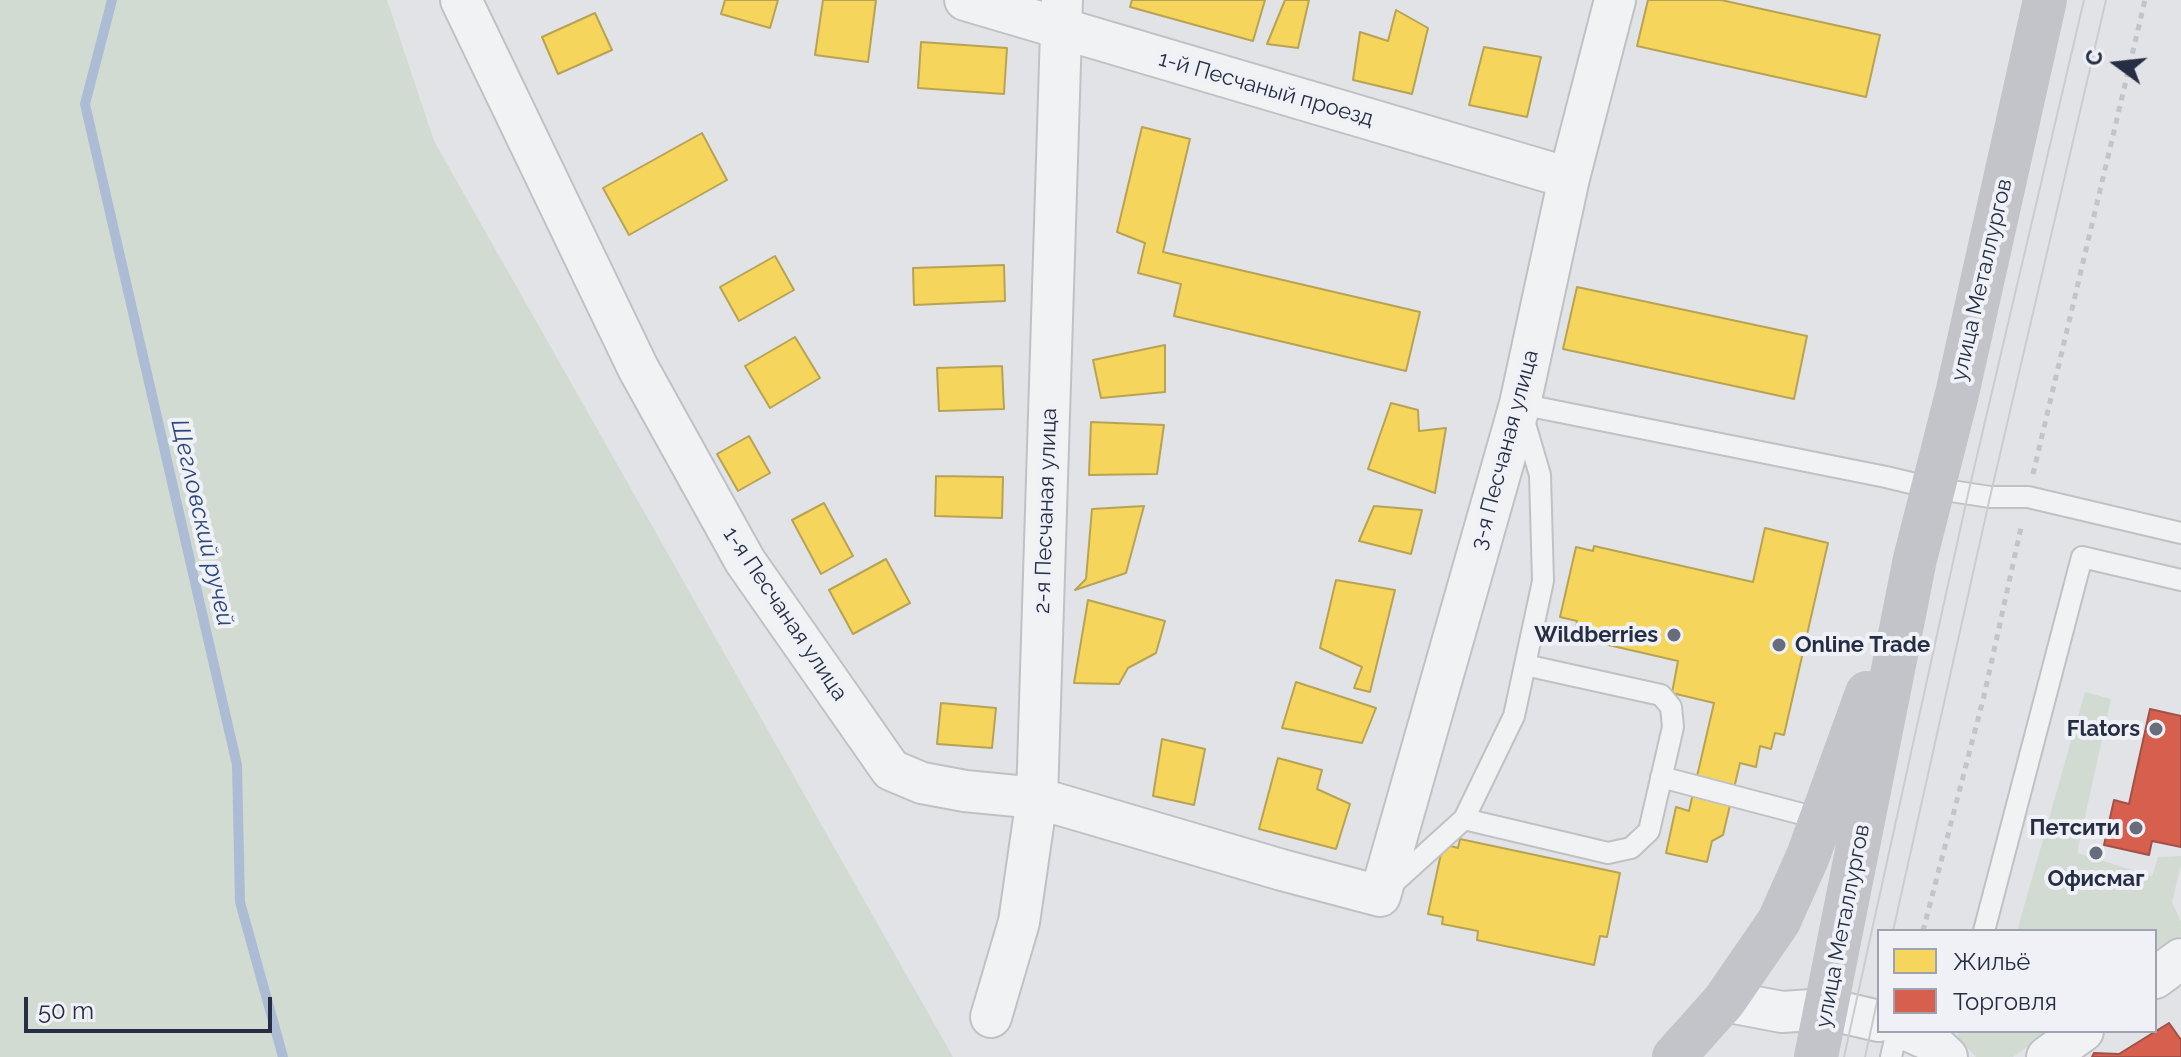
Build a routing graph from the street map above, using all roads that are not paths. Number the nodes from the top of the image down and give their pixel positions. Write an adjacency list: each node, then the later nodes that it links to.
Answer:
1 (461, 0): 14 (street, 1-я Песчаная улица)
2 (965, 0): 5 (street, 1-й Песчаный проезд)
3 (1615, 0): 6 (street, 3-я Песчаная улица)
4 (2045, 0): 8 (main road, улица Металлургов)
5 (1062, 15): 6 (street, 1-й Песчаный проезд); 14 (street, 2-я Песчаная улица)
6 (1569, 178): 7 (street, 3-я Песчаная улица)
7 (1520, 404): 8 (lane); 12 (lane); 17 (street, 3-я Песчаная улица)
8 (1932, 488): 9 (lane); 10 (main road, улица Металлургов)
9 (2181, 533)
10 (1915, 559): 16 (main road, улица Металлургов); 22 (main road, улица Металлургов)
11 (2181, 580): 18 (lane)
12 (1525, 665): 13 (lane); 15 (lane)
13 (1661, 777): 15 (lane); 16 (lane)
14 (1037, 798): 17 (street, 1-я Песчаная улица); 23 (street, 2-я Песчаная улица)
15 (1464, 819): 17 (lane)
16 (1821, 819): 21 (main road, улица Металлургов)
17 (1380, 896)
18 (1985, 929)
19 (2181, 959): 20 (street)
20 (2157, 977)
21 (1724, 1001): 22 (street); 27 (main road, улица Металлургов)
22 (1827, 1009): 24 (street); 28 (main road, улица Металлургов)
23 (991, 1017)
24 (1877, 1021)
25 (2080, 1033): 30 (street)
26 (1923, 1038): 29 (lane)
27 (1674, 1057)
28 (1816, 1057)
29 (1891, 1057)
30 (2047, 1057)

